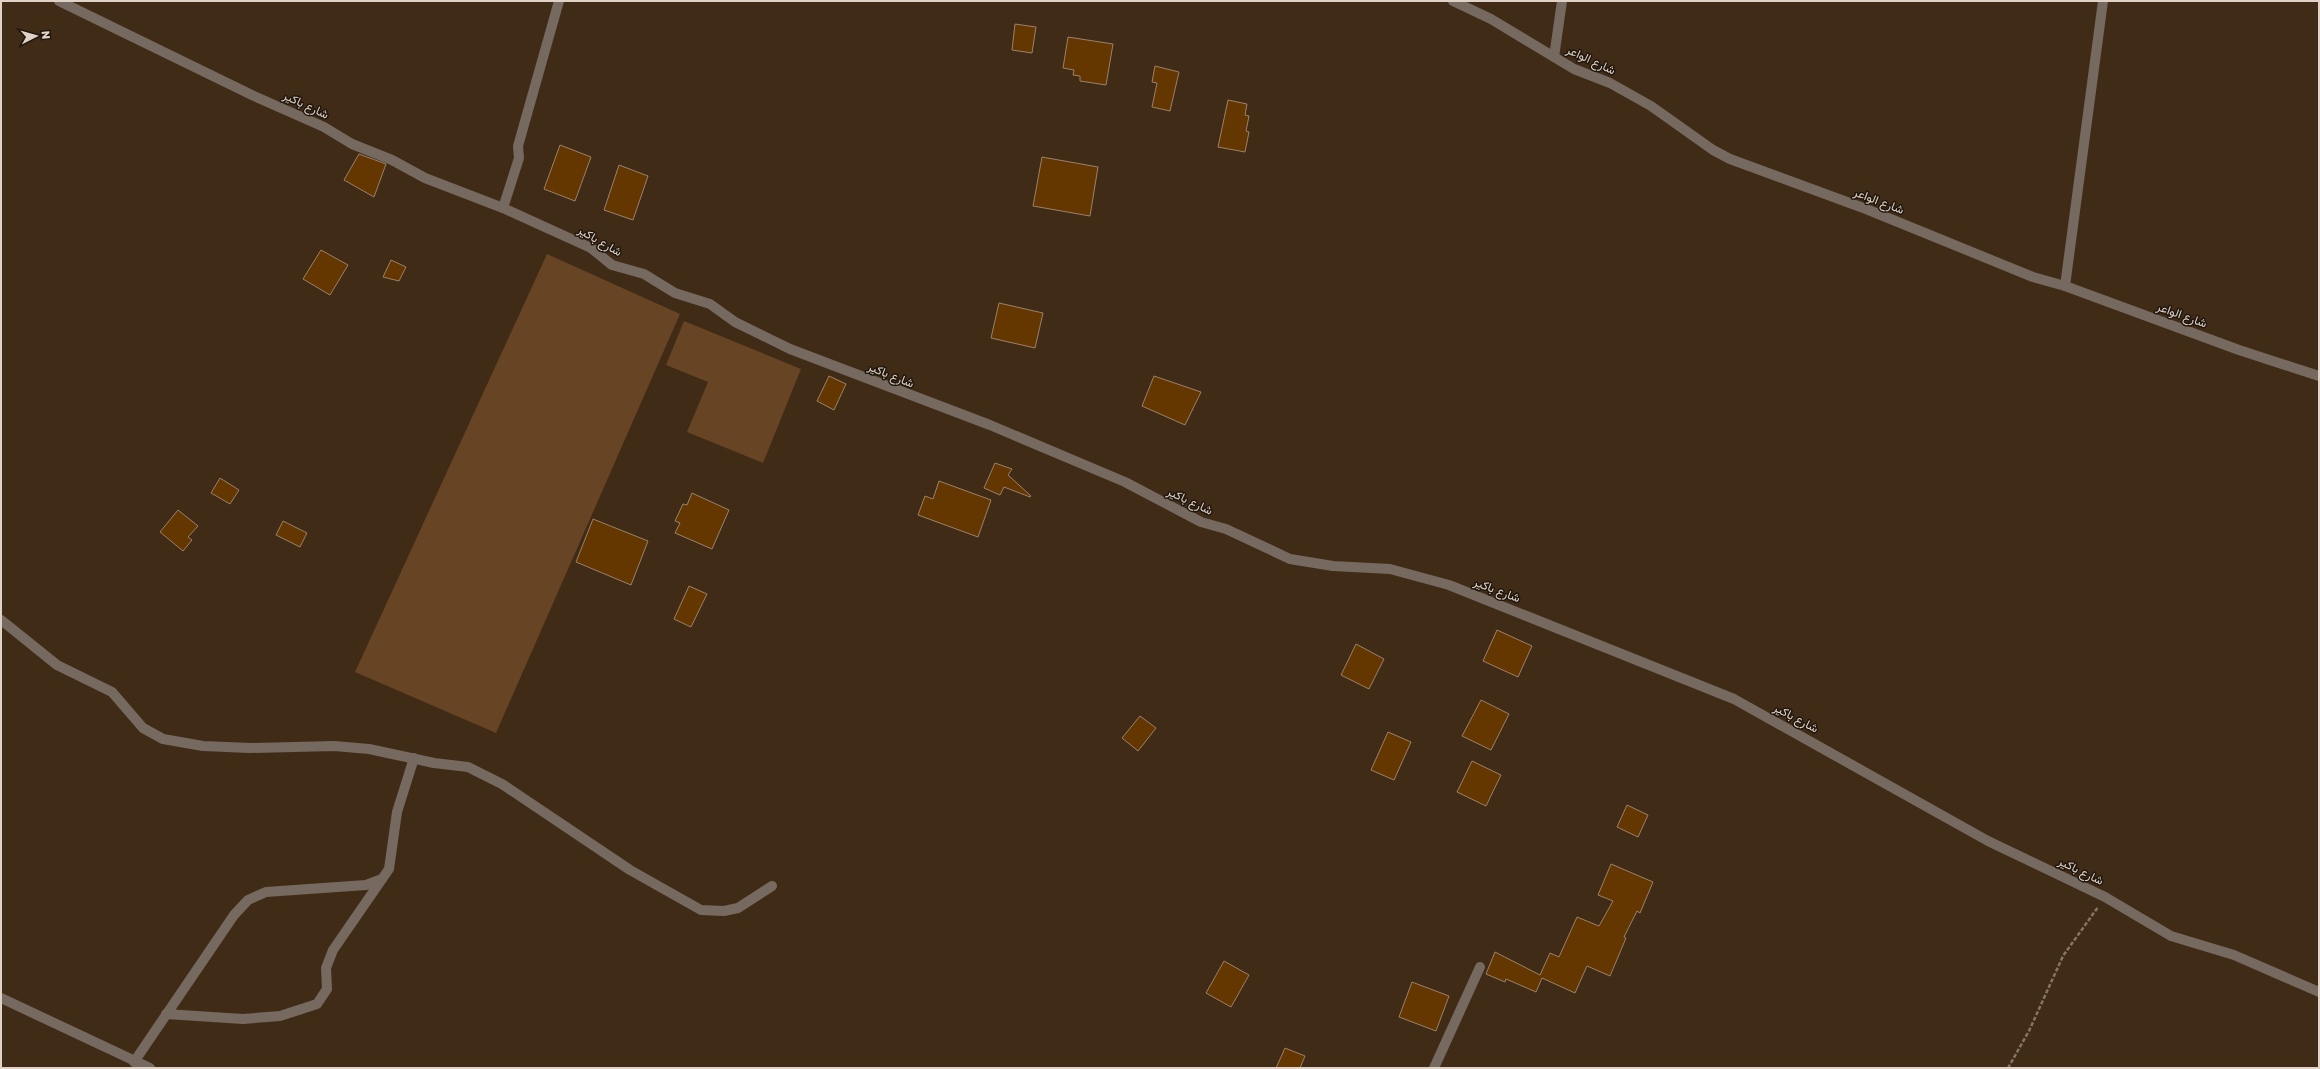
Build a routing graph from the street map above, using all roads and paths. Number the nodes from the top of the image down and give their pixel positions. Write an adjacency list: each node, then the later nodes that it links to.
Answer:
1 (59, 1): 7 (street, شارع باكير)
2 (559, 1): 7 (street)
3 (1454, 1): 6 (street, شارع الواعر)
4 (1562, 1): 6 (street)
5 (2103, 1): 8 (street)
6 (1554, 57): 8 (street, شارع الواعر)
7 (504, 204): 14 (street, شارع باكير)
8 (2065, 286): 9 (street, شارع الواعر)
9 (2319, 376)
10 (1, 620): 11 (street)
11 (414, 758): 12 (street); 13 (street)
12 (382, 879): 18 (street); 18 (street)
13 (772, 886)
14 (2105, 897): 16 (street, شارع باكير); 22 (path)
15 (1480, 967): 21 (street)
16 (2319, 992)
17 (1, 998): 19 (street)
18 (166, 1014): 19 (street)
19 (134, 1062): 20 (street)
20 (150, 1068)
21 (1434, 1068)
22 (2008, 1068)

